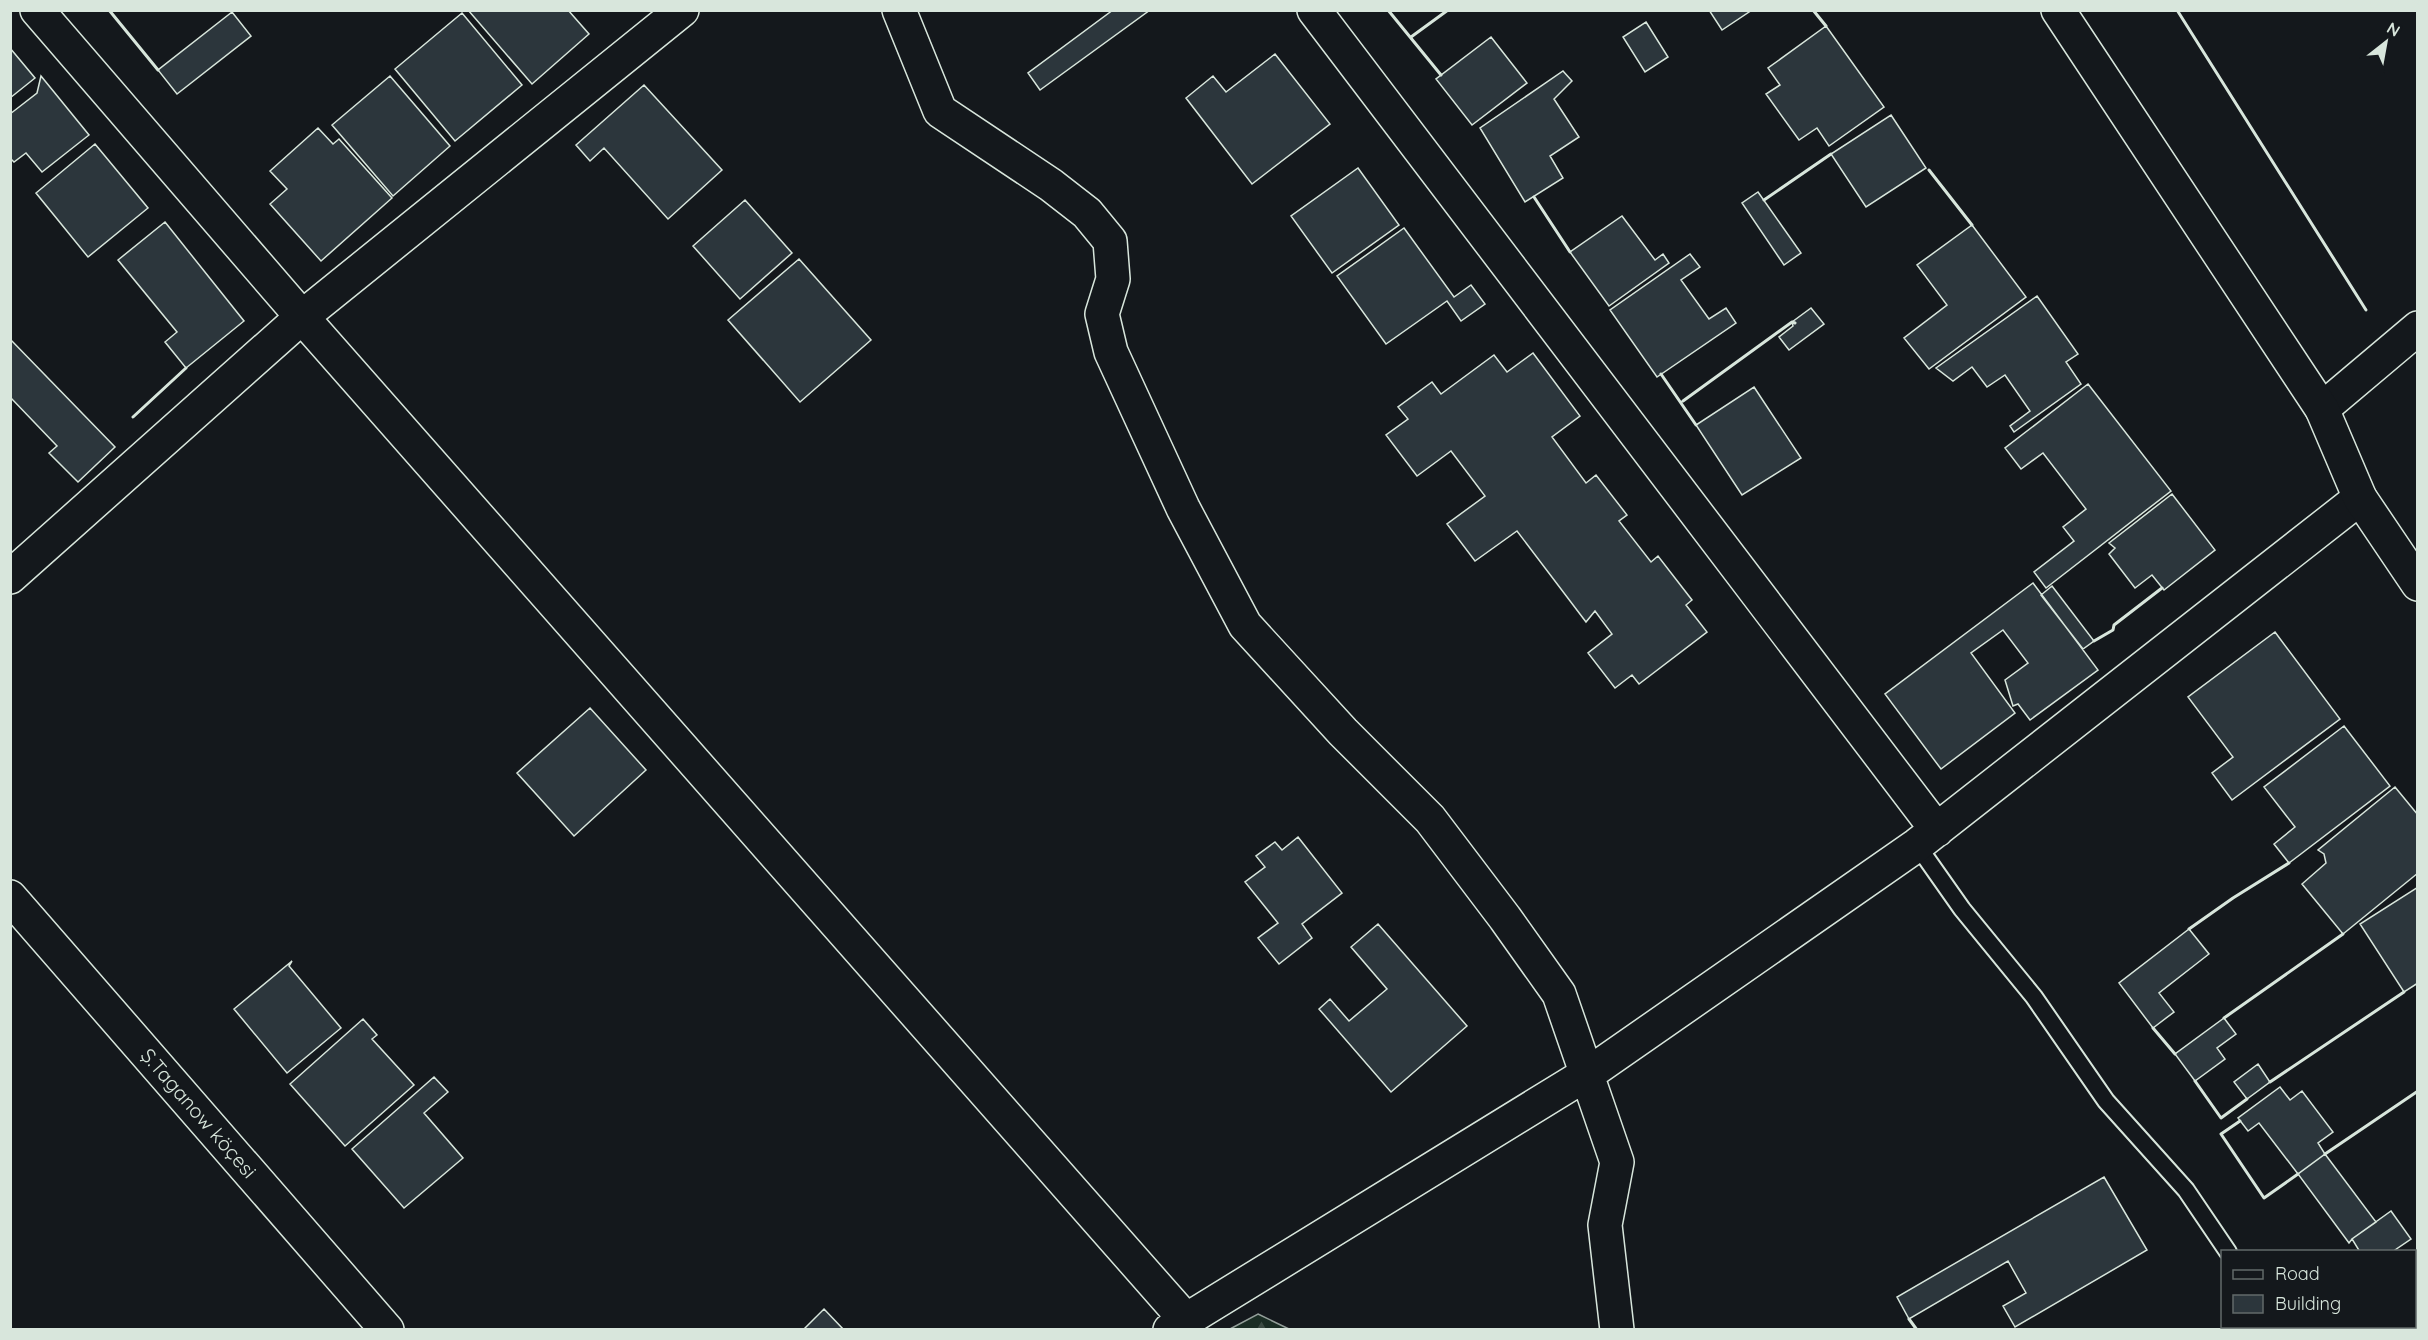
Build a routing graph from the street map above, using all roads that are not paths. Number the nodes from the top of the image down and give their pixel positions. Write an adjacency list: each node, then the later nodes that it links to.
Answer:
1 (37, 10): 6 (street)
2 (682, 10): 6 (street)
3 (899, 10): 14 (street)
4 (1314, 10): 12 (street)
5 (2058, 10): 8 (street)
6 (302, 317): 10 (street); 16 (street)
7 (2418, 328): 8 (street)
8 (2322, 409): 9 (street)
9 (2360, 498): 11 (street); 12 (street)
10 (10, 577)
11 (2418, 584)
12 (1927, 838): 14 (street); 15 (lane)
13 (10, 897): 17 (street, Ş.Taganow köçesi)
14 (1587, 1075): 16 (street); 18 (street)
15 (2228, 1250)
16 (1178, 1325)
17 (387, 1329)
18 (1617, 1329)

